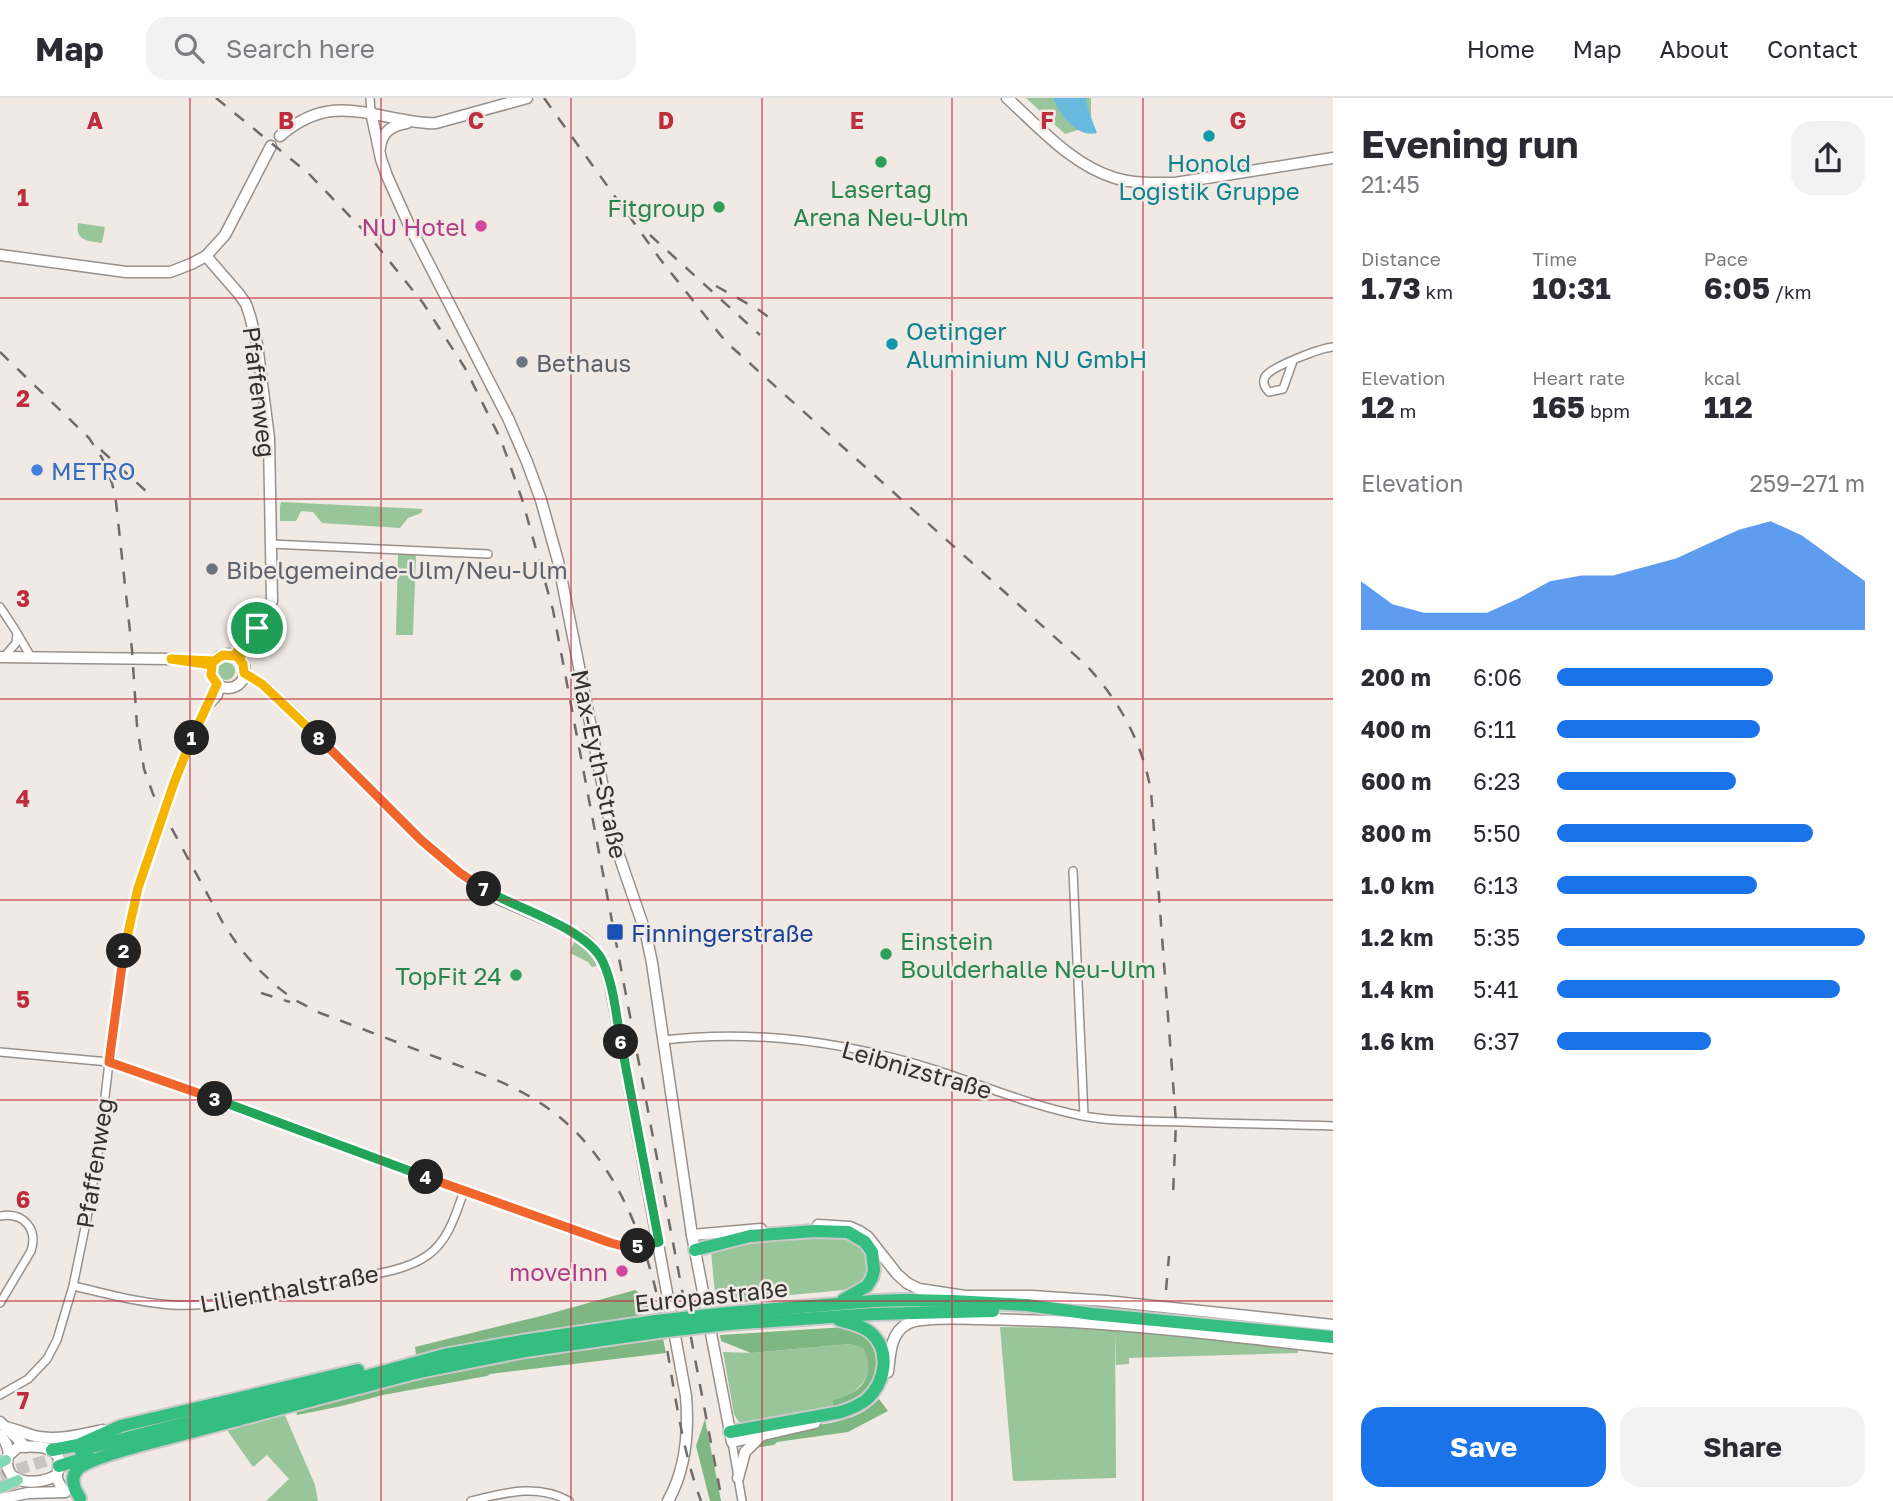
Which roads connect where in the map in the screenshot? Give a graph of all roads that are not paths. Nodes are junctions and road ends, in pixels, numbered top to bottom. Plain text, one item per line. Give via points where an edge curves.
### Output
1 (370, 98) edge
2 (527, 98) edge
3 (1007, 98) edge
4 (371, 112) junction
5 (422, 124) junction
6 (280, 136) dead end
7 (271, 146) dead end
8 (1333, 158) edge
9 (381, 159) junction
10 (0, 256) edge
11 (206, 256) junction
12 (1333, 346) edge
13 (1293, 360) junction
14 (271, 544) junction
15 (488, 554) dead end
16 (0, 607) edge
17 (15, 628) junction
18 (2, 657) edge
19 (31, 657) junction
20 (236, 658) junction
21 (213, 663) junction
22 (243, 676) junction
23 (219, 686) junction
24 (1073, 871) dead end
25 (663, 1040) junction
26 (0, 1052) edge
27 (109, 1062) junction
28 (1084, 1116) junction
29 (1333, 1126) edge
30 (464, 1191) junction
31 (0, 1216) edge
32 (692, 1235) junction
33 (659, 1242) junction
34 (695, 1250) junction
35 (73, 1286) junction
36 (965, 1296) junction
37 (905, 1300) junction
38 (0, 1303) edge
39 (836, 1304) junction
40 (894, 1314) junction
41 (1092, 1314) junction
42 (825, 1317) junction
43 (727, 1318) junction
44 (962, 1318) junction
45 (1333, 1325) edge
46 (657, 1327) junction
47 (1333, 1337) edge
48 (1333, 1348) edge
49 (444, 1354) junction
50 (419, 1372) junction
51 (341, 1383) junction
52 (0, 1395) edge
53 (121, 1426) junction
54 (2, 1428) edge
55 (763, 1433) junction
56 (731, 1437) junction
57 (26, 1447) junction
58 (52, 1450) junction
59 (80, 1450) tunnel mouth
60 (114, 1454) junction
61 (5, 1459) edge
62 (58, 1470) junction
63 (738, 1479) junction
64 (18, 1480) junction
65 (45, 1481) junction
66 (0, 1488) edge
67 (65, 1492) junction
68 (0, 1499) edge
69 (82, 1499) edge
70 (471, 1501) edge
71 (569, 1501) edge
72 (668, 1501) edge
73 (742, 1501) edge

1 - 4 street, Max-Eyth-Straße
2 - 5 street via 449,121
3 - 8 street via 1075,158 1117,179 1175,183
4 - 5 street
4 - 6 street via 319,113
4 - 9 street, Max-Eyth-Straße
5 - 9 street via 401,124 386,133 380,144
7 - 11 street via 225,235
9 - 25 street, Max-Eyth-Straße via 409,225 508,418 541,500 558,561 613,838 646,934
10 - 11 street via 144,273 173,271
11 - 14 street, Pfaffenweg via 246,304 254,330 269,438
12 - 13 street
13 - 13 street via 1265,376 1269,392 1283,389
14 - 15 street
14 - 20 street, Pfaffenweg via 272,601
16 - 17 street
17 - 18 street via 17,641
17 - 19 street
18 - 19 street
19 - 21 street
20 - 21 street via 223,655
20 - 22 street via 243,664
21 - 23 street via 211,675
22 - 23 street via 231,688
22 - 33 street via 262,684 460,873 499,899 582,937 594,948 610,984
23 - 27 street, Pfaffenweg via 182,760 138,888
24 - 28 street
25 - 28 street, Leibnizstraße via 751,1036 862,1050
25 - 32 street, Max-Eyth-Straße
26 - 27 street
27 - 30 street
27 - 35 street, Pfaffenweg via 99,1148
28 - 29 street, Leibnizstraße
30 - 33 street via 623,1246
30 - 35 street, Lilienthalstraße via 449,1230 436,1248 415,1262 385,1272 194,1306 146,1302
31 - 38 street via 23,1220 34,1242
32 - 34 street, Max-Eyth-Straße
32 - 36 street via 815,1225 850,1227 868,1237 906,1283 919,1290
33 - 72 street via 687,1412 681,1472
34 - 39 highway via 750,1236 848,1232 872,1252 874,1270 867,1286
34 - 56 street, Max-Eyth-Straße
35 - 52 street, Pfaffenweg via 53,1350 28,1379
36 - 37 highway
36 - 45 street via 1106,1301
37 - 39 highway, Europastraße
37 - 41 highway, Europastraße via 1027,1305
39 - 43 highway, Europastraße
40 - 41 highway, Europastraße
40 - 42 highway, Europastraße
40 - 44 highway
41 - 47 highway, Europastraße
42 - 43 highway, Europastraße
42 - 56 highway via 863,1328 879,1344 884,1366 873,1392 841,1412
43 - 46 highway, Europastraße, bridge
44 - 48 street via 1073,1322
44 - 55 street via 919,1320 903,1326 893,1341 883,1387 858,1412
46 - 49 highway, Europastraße
46 - 50 highway, Europastraße
49 - 51 highway, Europastraße
49 - 53 highway
50 - 51 highway, Europastraße
50 - 60 highway
51 - 59 highway, Europastraße
53 - 54 street via 61,1437
53 - 58 highway via 78,1445
54 - 57 street
54 - 61 street
55 - 56 street
55 - 63 street via 745,1451
56 - 63 street, Max-Eyth-Straße
57 - 58 street
57 - 61 street via 18,1447
58 - 62 street via 57,1454
60 - 62 highway via 83,1458
60 - 69 highway via 75,1473 73,1485
61 - 64 street
62 - 65 street
62 - 67 street
63 - 73 street, Max-Eyth-Straße
64 - 65 street
64 - 66 main road
65 - 67 street
67 - 68 street
67 - 69 street
70 - 71 street via 521,1490

